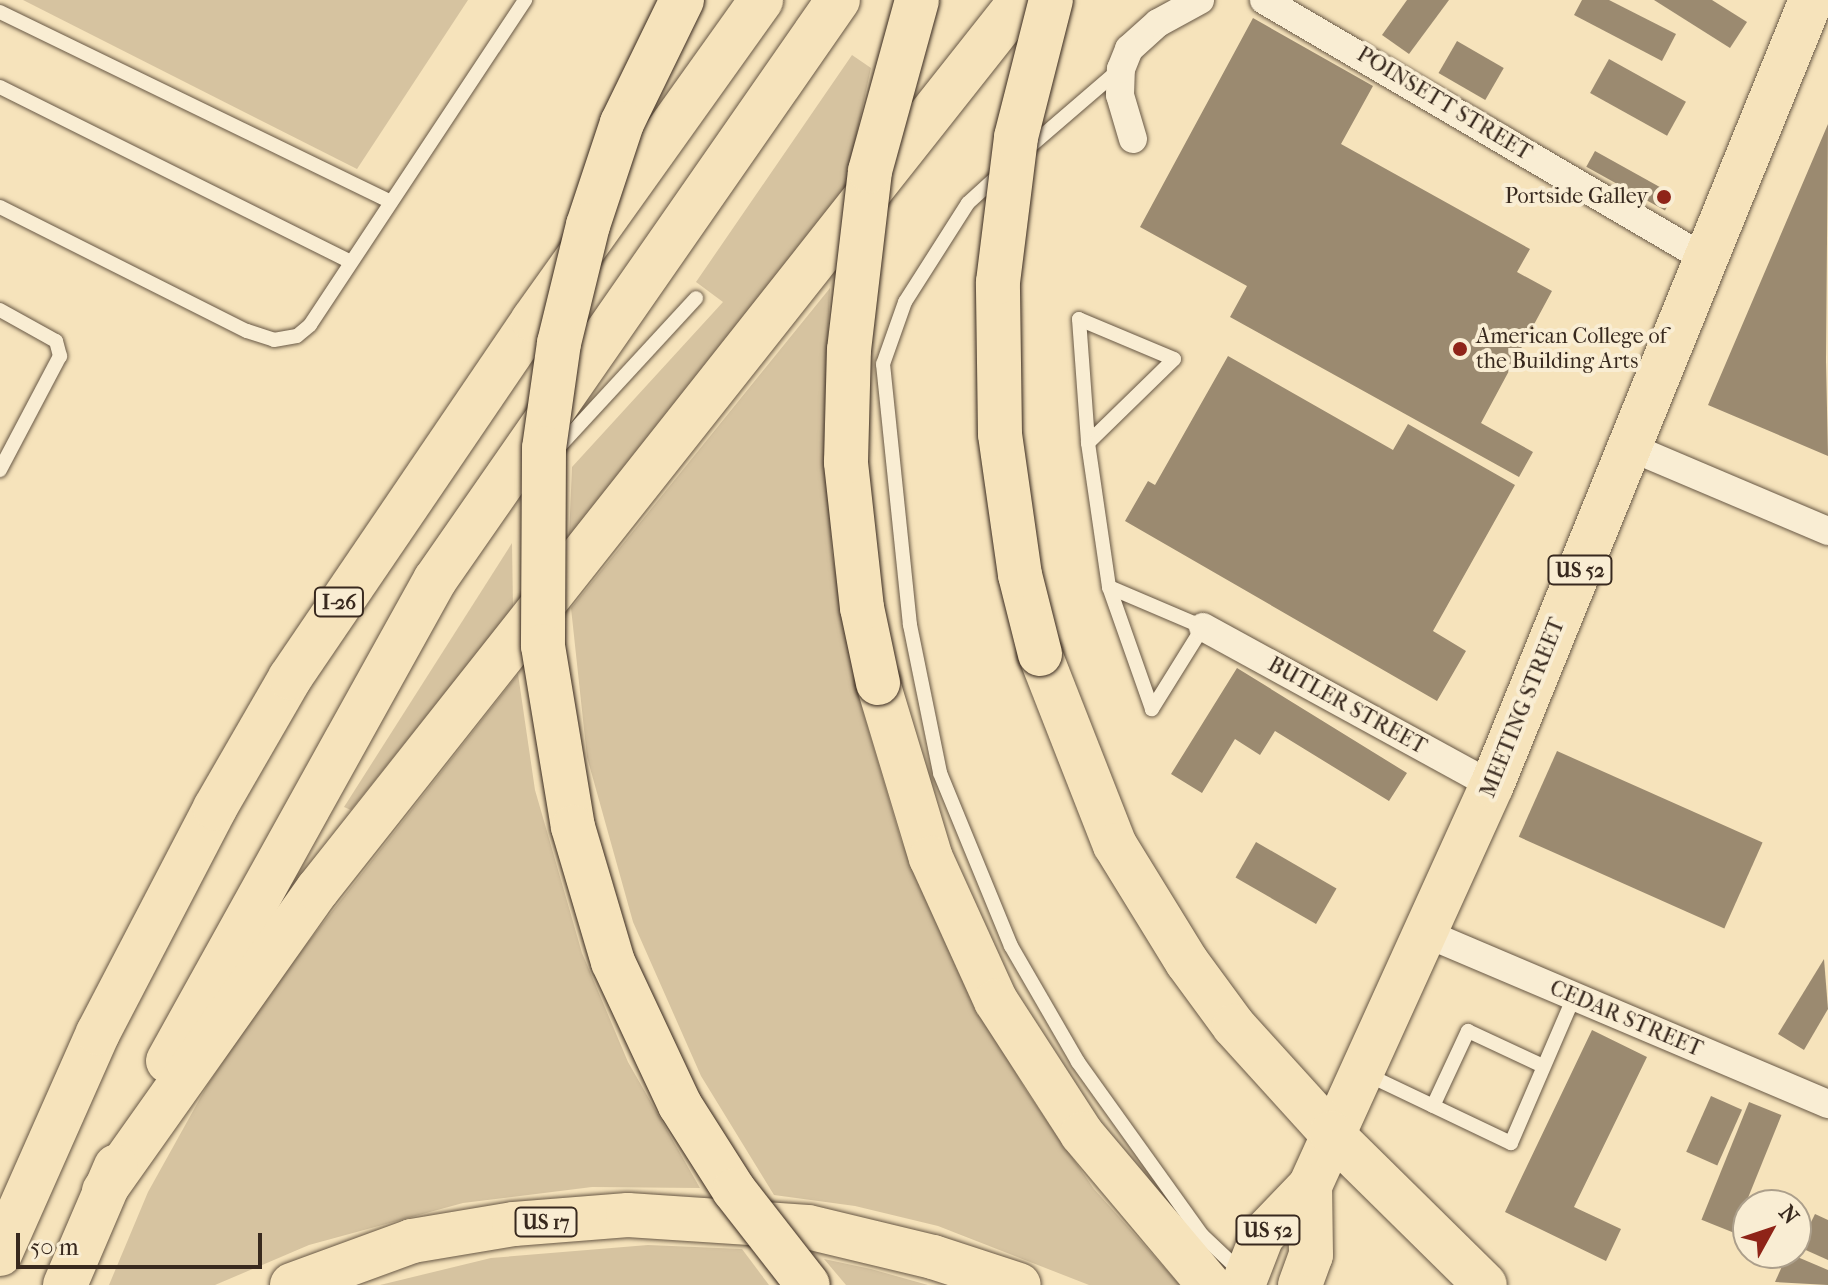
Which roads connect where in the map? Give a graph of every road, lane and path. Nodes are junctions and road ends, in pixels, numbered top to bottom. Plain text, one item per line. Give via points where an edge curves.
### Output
1 (525, 0) edge
2 (682, 0) edge
3 (761, 0) edge
4 (838, 0) edge
5 (917, 0) edge
6 (1021, 0) edge
7 (1051, 0) edge
8 (1200, 0) edge
9 (1264, 0) edge
10 (1811, 0) edge
11 (0, 12) edge
12 (1121, 69) junction
13 (0, 87) edge
14 (1133, 139) dead end
15 (389, 201) junction
16 (0, 207) edge
17 (1706, 259) junction
18 (349, 261) junction
19 (696, 298) dead end
20 (0, 310) edge
21 (1088, 443) junction
22 (1630, 447) junction
23 (0, 470) edge
24 (1828, 531) edge
25 (435, 580) junction
26 (1109, 587) junction
27 (1203, 627) junction
28 (1492, 785) junction
29 (1425, 933) junction
30 (1574, 997) junction
31 (1543, 1066) junction
32 (1360, 1071) junction
33 (1828, 1104) edge
34 (1433, 1106) junction
35 (1331, 1133) junction
36 (1310, 1186) junction
37 (104, 1191) junction
38 (0, 1254) edge
39 (1233, 1283) edge
40 (65, 1285) edge
41 (292, 1285) edge
42 (808, 1285) edge
43 (1019, 1285) edge
44 (1300, 1285) edge
45 (1485, 1285) edge

1 - 15 lane
2 - 42 main road, bridge via 622,123 588,225 559,343 544,448 543,646 573,827 613,962 680,1105 734,1190
3 - 38 main road, I-26, bridge via 524,333 290,678 215,808 98,1033
4 - 25 main road, bridge
5 - 39 main road, bridge via 870,171 849,350 846,462 862,608 878,683 931,858 996,1001 1091,1145
6 - 37 main road via 318,889
7 - 35 main road, bridge via 1016,137 998,282 1000,434 1020,575 1040,654 1087,782 1146,902 1234,1026
8 - 12 street via 1158,23 1129,49
9 - 17 street, POINSETT STREET
10 - 17 main road, MEETING STREET / US 52
11 - 15 lane
12 - 14 street via 1120,95
12 - 39 lane via 1069,109 962,212 905,302 883,364 886,411 910,625 940,773 1011,946 1078,1062
13 - 18 lane
15 - 18 lane
16 - 18 lane via 274,340 297,336 310,325
17 - 22 main road, MEETING STREET / US 52
19 - 25 lane
20 - 23 lane via 56,341 60,356
21 - 21 lane via 1086,412 1079,319 1174,359
21 - 26 lane
22 - 24 street
22 - 28 main road, MEETING STREET / US 52
25 - 37 main road via 203,990
26 - 27 lane
26 - 27 lane via 1152,709
27 - 28 street, BUTLER STREET
28 - 29 main road, MEETING STREET / US 52
29 - 30 street, CEDAR STREET
29 - 32 main road, MEETING STREET / US 52
30 - 31 lane
30 - 33 street, CEDAR STREET
31 - 34 lane via 1468,1031
31 - 34 lane via 1511,1143
32 - 34 lane
32 - 35 main road, MEETING STREET / US 52
35 - 36 main road, MEETING STREET / US 52
35 - 45 main road
36 - 39 main road, MEETING STREET / US 52 via 1262,1236
36 - 44 main road, MEETING STREET / US 52 via 1311,1255
37 - 40 main road
41 - 43 main road, US 17 via 412,1241 514,1224 628,1215 808,1227 933,1257

